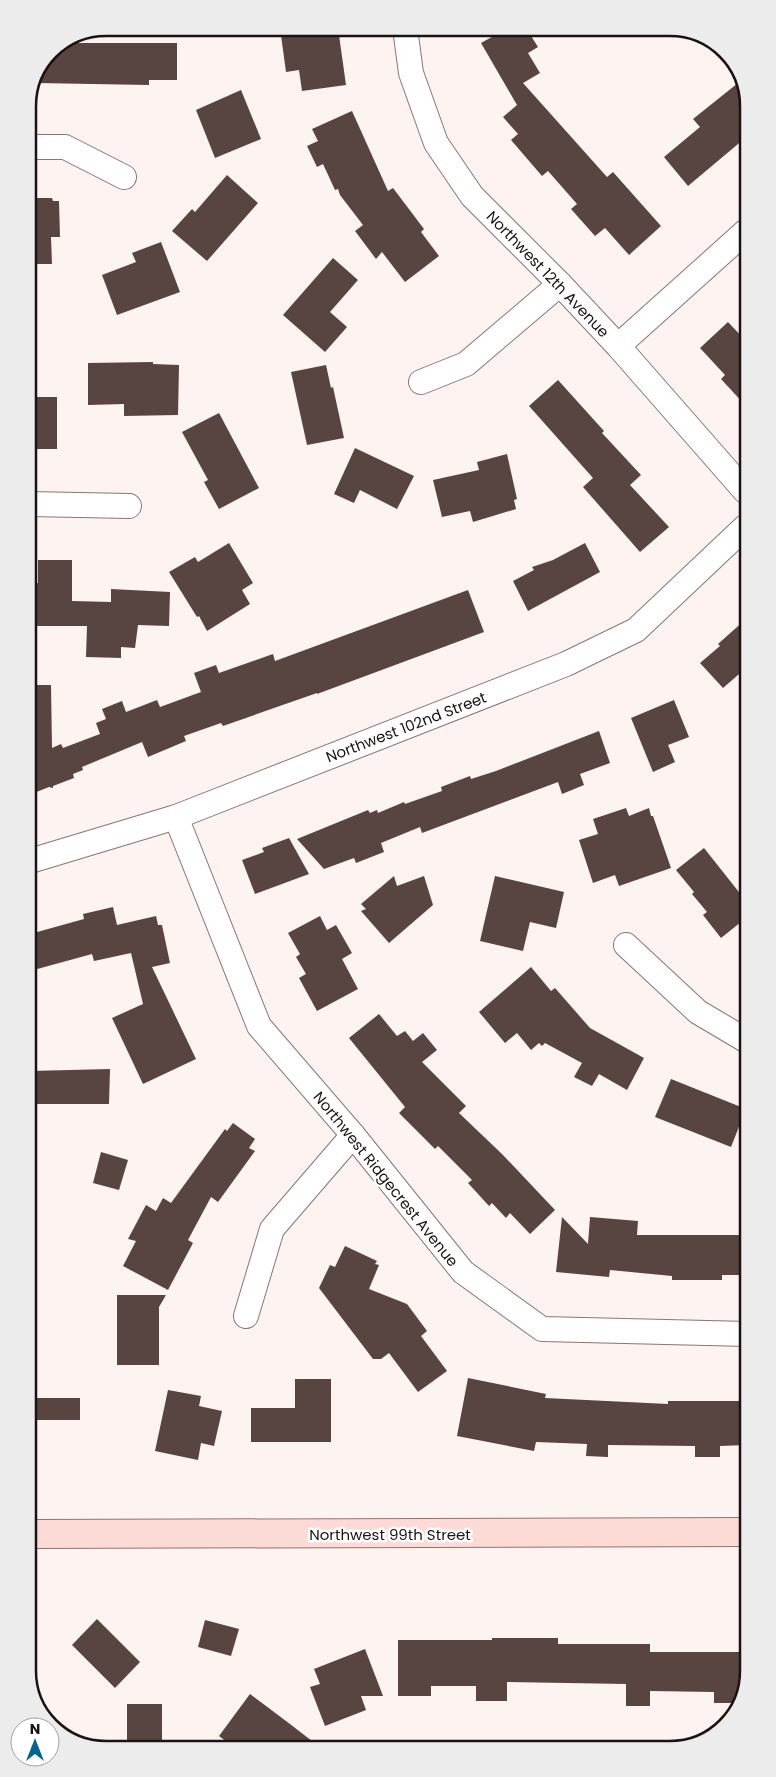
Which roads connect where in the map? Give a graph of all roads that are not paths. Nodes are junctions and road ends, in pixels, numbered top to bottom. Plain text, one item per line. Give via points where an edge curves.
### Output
1 (406, 36) edge
2 (36, 147) edge
3 (124, 176) dead end
4 (740, 236) edge
5 (560, 284) junction
6 (618, 346) junction
7 (421, 382) dead end
8 (740, 485) edge
9 (36, 504) edge
10 (129, 506) dead end
11 (740, 533) edge
12 (176, 817) junction
13 (36, 859) edge
14 (626, 945) dead end
15 (740, 1037) edge
16 (353, 1135) junction
17 (246, 1316) dead end
18 (740, 1334) edge
19 (740, 1532) edge
20 (36, 1534) edge

1 - 5 street, Northwest 12th Avenue via 411,73 436,143 472,196
2 - 3 street via 65,147
4 - 6 street
5 - 6 street, Northwest 12th Avenue
5 - 7 street via 466,364
6 - 8 street, Northwest 12th Avenue
9 - 10 street
11 - 12 street, Northwest 102nd Street via 636,630 566,664
12 - 13 street, Northwest 102nd Street
12 - 16 street, Northwest Ridgecrest Avenue via 259,1026
14 - 15 street via 698,1012
16 - 17 street via 272,1229
16 - 18 street, Northwest Ridgecrest Avenue via 462,1272 542,1329
19 - 20 main road, Northwest 99th Street

